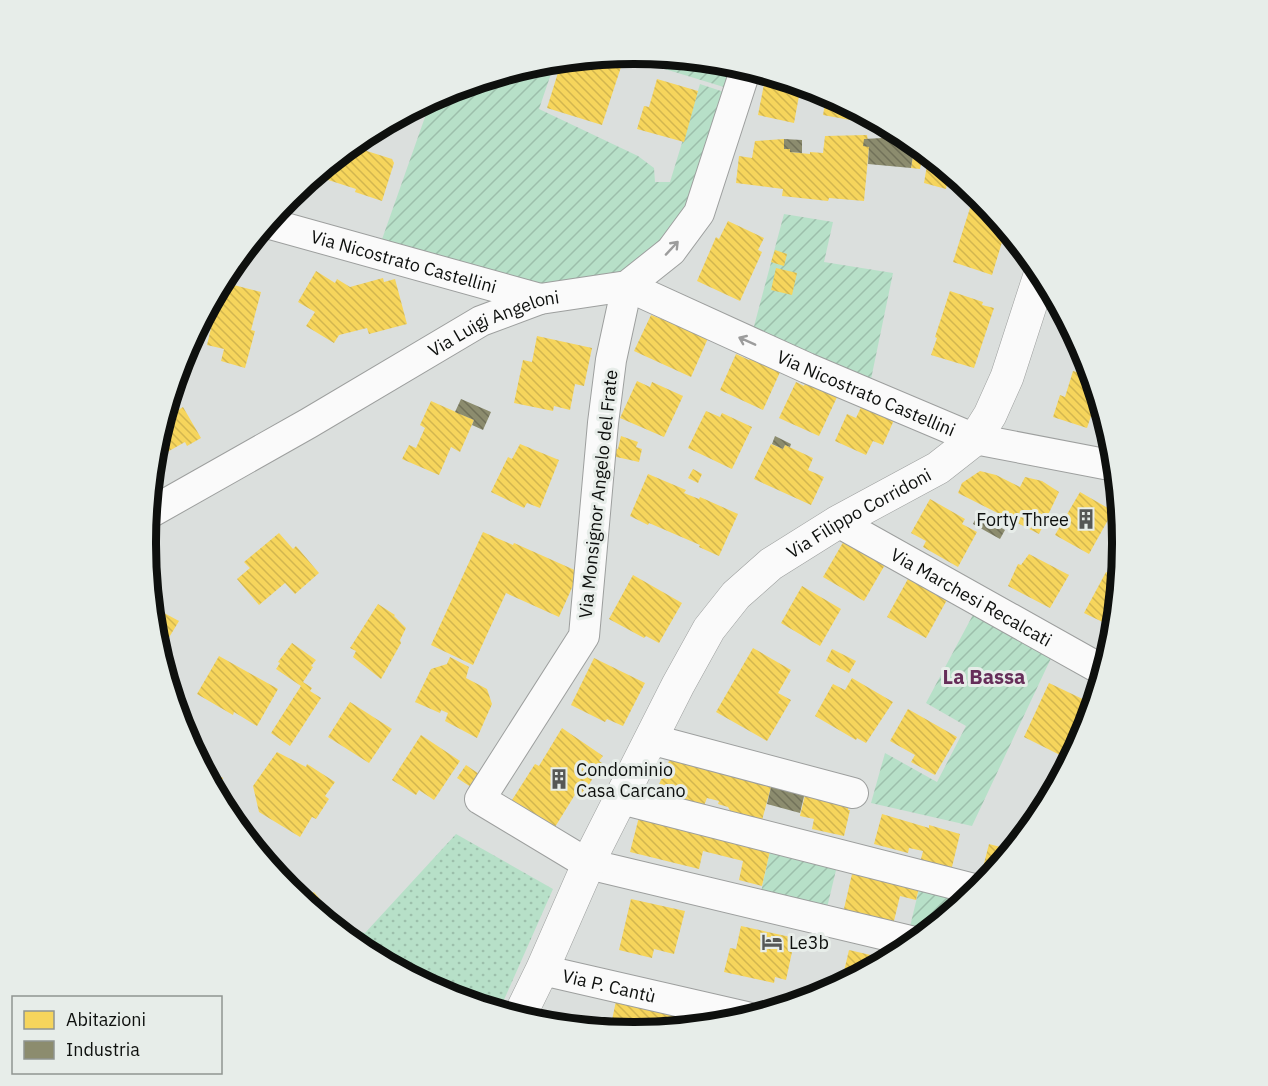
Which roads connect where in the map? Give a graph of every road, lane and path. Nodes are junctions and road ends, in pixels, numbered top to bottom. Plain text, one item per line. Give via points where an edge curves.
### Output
1 (743, 78) edge
2 (276, 226) edge
3 (1037, 285) edge
4 (627, 286) junction
5 (540, 299) junction
6 (975, 439) junction
7 (1105, 464) edge
8 (157, 509) edge
9 (838, 522) junction
10 (1096, 667) edge
11 (650, 739) junction
12 (853, 793) dead end
13 (621, 799) junction
14 (588, 864) junction
15 (966, 887) edge
16 (903, 939) edge
17 (542, 970) junction
18 (523, 1008) edge
19 (726, 1012) edge

4 -> 1 street via 671,250 699,213
2 - 5 street, Via Nicostrato Castellini
3 - 6 street, Via Filippo Corridoni via 1007,377
4 - 5 street, Via Luigi Angeloni
6 -> 4 street, Via Nicostrato Castellini
4 - 14 street, Via Monsignor Angelo del Frate via 603,423 584,636 480,799
5 - 8 street, Via Luigi Angeloni via 481,321
6 - 7 street, Via Nicostrato Castellini
6 - 9 street, Via Filippo Corridoni via 938,468
9 - 10 street, Via Marchesi Recalcati
9 - 11 street, Via Filippo Corridoni via 771,564 736,595 709,629
11 - 12 street
11 - 13 street, Via Filippo Corridoni
13 - 14 street, Via Filippo Corridoni
13 - 15 street
14 - 16 street
14 - 17 street, Via Filippo Corridoni
17 - 18 street, Via Filippo Corridoni
17 - 19 street, Via P. Cantù

